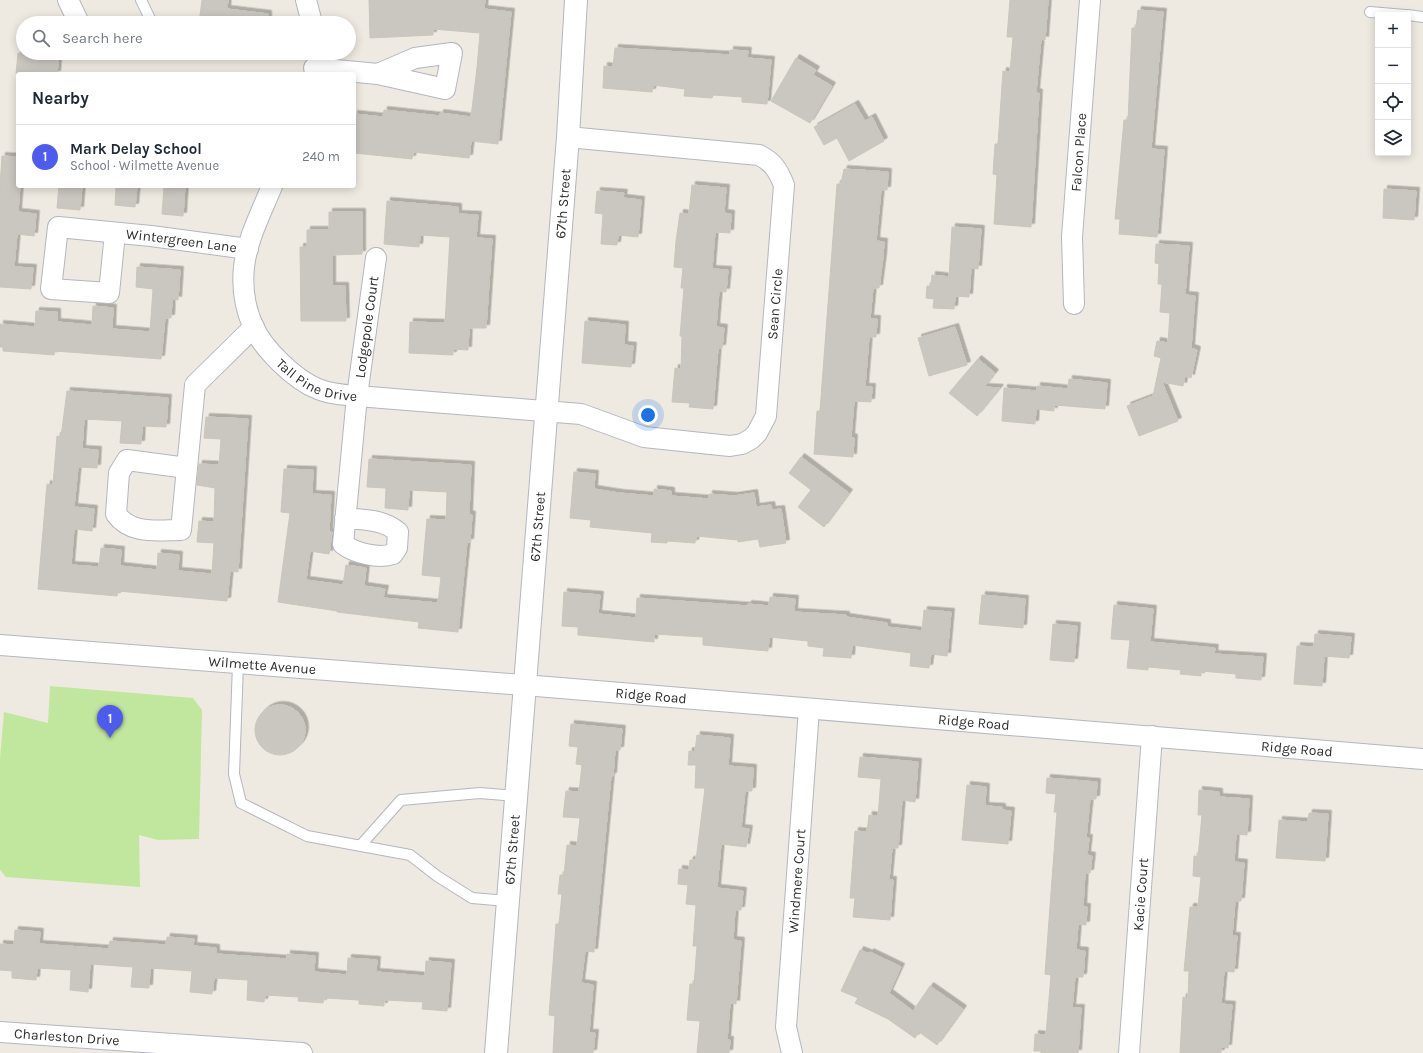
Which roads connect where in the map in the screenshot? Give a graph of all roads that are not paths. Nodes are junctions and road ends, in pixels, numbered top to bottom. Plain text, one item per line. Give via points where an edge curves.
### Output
1 (68, 0) edge
2 (141, 0) edge
3 (306, 0) edge
4 (576, 0) edge
5 (1090, 0) edge
6 (1370, 12) dead end
7 (1375, 12) edge
8 (76, 16) edge
9 (149, 16) edge
10 (310, 16) edge
11 (1411, 16) edge
12 (1423, 17) edge
13 (313, 65) edge
14 (378, 74) dead end
15 (568, 137) junction
16 (271, 188) edge
17 (115, 233) dead end
18 (248, 249) junction
19 (376, 258) dead end
20 (1074, 304) dead end
21 (254, 327) junction
22 (357, 396) junction
23 (546, 410) junction
24 (187, 468) dead end
25 (345, 518) dead end
26 (0, 645) edge
27 (238, 664) junction
28 (524, 685) junction
29 (809, 709) junction
30 (1152, 736) junction
31 (1423, 759) edge
32 (516, 796) junction
33 (360, 846) junction
34 (507, 901) junction
35 (0, 1032) edge
36 (302, 1053) edge
37 (496, 1053) edge
38 (792, 1053) edge
39 (1129, 1053) edge

1 - 8 street
2 - 9 lane
3 - 10 street
4 - 15 street, 67th Street
5 - 20 street, Falcon Place via 1072,237
6 - 7 lane
11 - 12 lane
13 - 14 street
15 - 23 street, 67th Street
15 - 23 street, Sean Circle via 759,155 774,164 784,185 766,416 757,433 750,439 742,444 730,446 644,437 581,414
16 - 18 street, Tall Pine Drive
17 - 18 street, Wintergreen Lane
18 - 21 street, Tall Pine Drive via 244,266 244,285
19 - 22 street, Lodgepole Court
21 - 22 street, Tall Pine Drive via 268,348 301,380 318,389
21 - 24 street via 195,385
22 - 23 street, Tall Pine Drive
22 - 25 street, Lodgepole Court
23 - 28 street, 67th Street
26 - 27 street, Wilmette Avenue
27 - 28 street, Wilmette Avenue
27 - 33 lane via 234,774 241,803 307,836
28 - 29 street, Ridge Road
28 - 32 street, 67th Street
29 - 30 street, Ridge Road
29 - 38 street, Windmere Court via 786,1027
30 - 31 street, Ridge Road
30 - 39 street, Kacie Court
32 - 33 lane via 480,793 401,800
32 - 34 street, 67th Street
33 - 34 lane via 410,855 472,898
34 - 37 street, 67th Street
35 - 36 street, Charleston Drive

